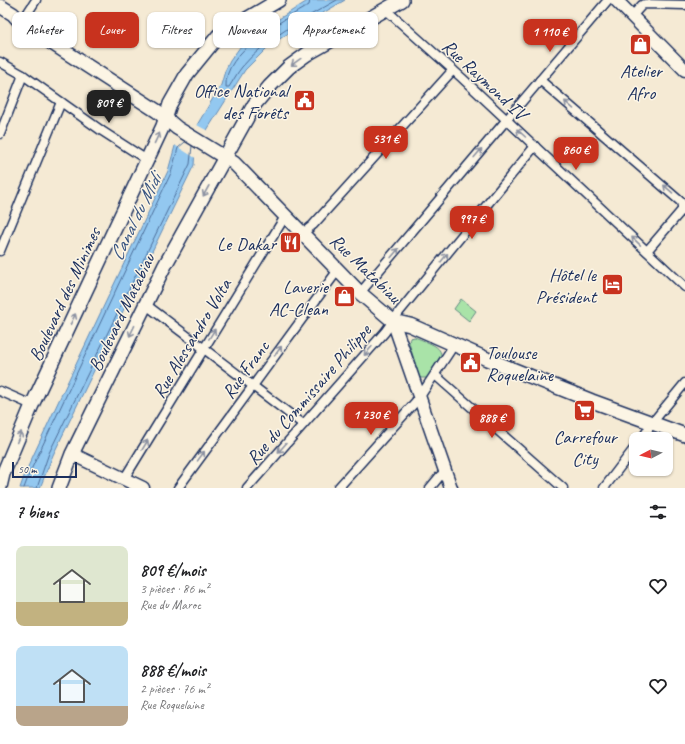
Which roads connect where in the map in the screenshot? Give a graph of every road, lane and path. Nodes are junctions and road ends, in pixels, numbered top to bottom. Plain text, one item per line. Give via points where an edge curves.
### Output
1 (36, 0) edge
2 (279, 0) edge
3 (402, 0) edge
4 (608, 0) edge
5 (616, 0) edge
6 (685, 5) edge
7 (0, 6) edge
8 (385, 10) junction
9 (28, 12) edge
10 (0, 13) edge
11 (12, 13) edge
12 (632, 16) junction
13 (12, 19) edge
14 (61, 48) edge
15 (0, 62) edge
16 (454, 70) junction
17 (685, 70) edge
18 (23, 75) junction
19 (540, 80) junction
20 (61, 102) junction
21 (166, 119) junction
22 (506, 120) junction
23 (0, 134) edge
24 (535, 146) junction
25 (225, 157) junction
26 (147, 160) junction
27 (286, 215) junction
28 (303, 233) junction
29 (0, 251) edge
30 (647, 251) junction
31 (338, 270) junction
32 (685, 287) edge
33 (360, 293) junction
34 (145, 304) junction
35 (393, 321) junction
36 (453, 343) junction
37 (204, 348) junction
38 (435, 375) junction
39 (685, 383) edge
40 (253, 385) junction
41 (0, 391) edge
42 (419, 398) junction
43 (32, 405) junction
44 (652, 423) junction
45 (304, 424) junction
46 (646, 432) edge
47 (685, 435) edge
48 (72, 454) junction
49 (629, 455) edge
50 (446, 472) junction
51 (124, 479) junction
52 (0, 487) edge
53 (558, 487) edge
54 (58, 488) edge
55 (143, 488) edge
56 (178, 488) edge
57 (247, 488) edge
58 (338, 488) edge
59 (430, 488) edge
60 (451, 488) edge
61 (604, 488) edge

1 - 9 street
2 - 21 main road, Boulevard des Minimes via 218,36 187,74 170,104
3 - 8 main road, Boulevard Matabiau
4 - 19 street
5 - 12 street
6 - 12 street via 645,4
7 - 11 main road
8 - 16 street, Rue Raymond IV
8 -> 25 main road, Boulevard Matabiau via 289,67 254,106
10 - 13 main road
12 - 17 street
14 - 21 main road, Rue Matabiau via 158,111
15 - 18 street
16 - 22 street, Rue Raymond IV
16 - 28 street
18 - 20 street
18 - 23 street
19 - 22 street
30 -> 19 street via 682,210 681,202
20 - 26 street
20 - 29 street
21 - 25 main road, Rue Matabiau
26 -> 21 main road, Boulevard des Minimes
24 -> 22 street, Rue Raymond IV
33 -> 22 street
30 -> 24 street, Rue Raymond IV
35 -> 24 street, Rue du Commissaire Philippe
25 - 27 main road, Rue Matabiau
25 -> 34 main road, Boulevard Matabiau
43 -> 26 main road, Boulevard des Minimes
27 - 28 main road, Rue Matabiau
37 -> 27 street, Rue Alessandro Volta
28 - 31 main road, Rue Matabiau
30 - 32 street, Rue Raymond IV
31 - 33 main road, Rue Matabiau
40 -> 31 street, Rue Franc
33 - 35 main road, Rue Matabiau
34 - 37 street
34 -> 48 main road, Boulevard Matabiau
35 - 36 main road, Rue Matabiau via 410,325
35 - 42 street
35 -> 45 street, Rue du Commissaire Philippe
36 - 38 street
36 - 44 main road, Rue Matabiau
37 - 40 street
51 -> 37 street, Rue Alessandro Volta
38 - 42 street
38 - 53 street
39 - 44 street
40 - 45 street
56 -> 40 street, Rue Franc
41 - 43 street
42 - 50 street
42 - 58 street
52 -> 43 main road, Boulevard des Minimes
44 - 46 street
44 - 47 main road, Rue Matabiau
45 -> 57 street, Rue du Commissaire Philippe
48 - 51 street
48 - 54 main road, Boulevard Matabiau
49 - 61 street
50 - 59 street
50 - 60 street
51 - 55 street

